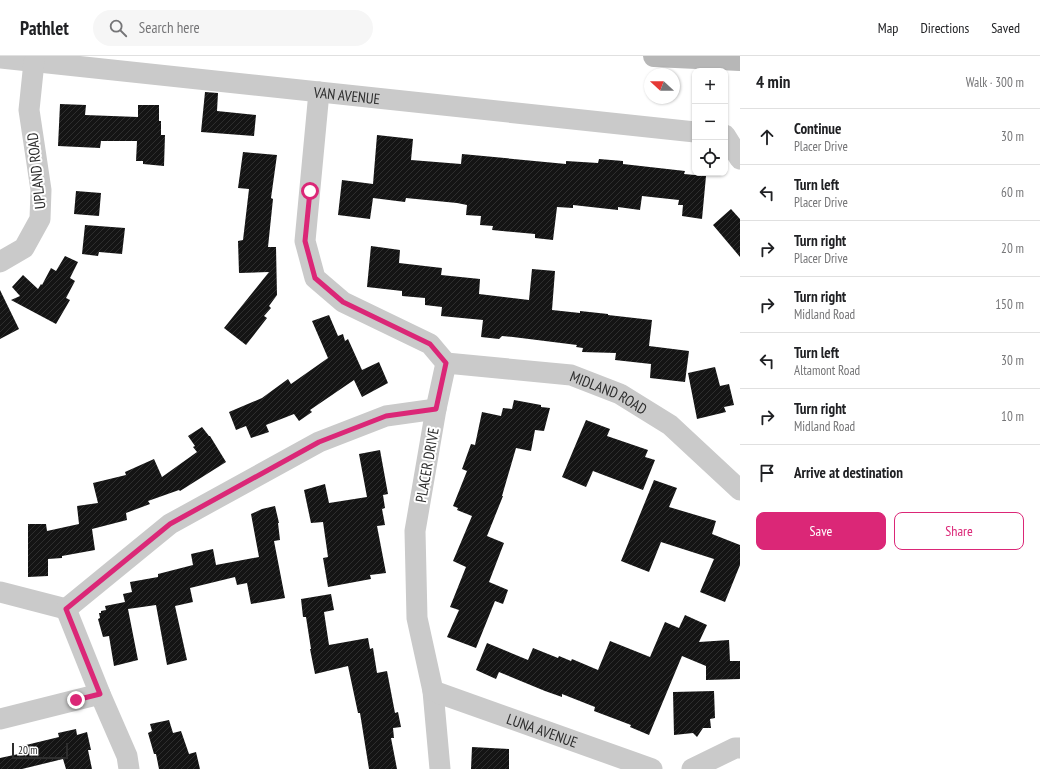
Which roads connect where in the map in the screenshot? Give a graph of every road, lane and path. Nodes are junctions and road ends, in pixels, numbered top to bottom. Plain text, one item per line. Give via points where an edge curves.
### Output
1 (654, 56) edge
2 (0, 58) edge
3 (740, 60) edge
4 (34, 62) junction
5 (319, 92) junction
6 (692, 132) edge
7 (728, 135) edge
8 (740, 137) edge
9 (728, 140) edge
10 (740, 159) edge
11 (0, 262) edge
12 (446, 363) junction
13 (436, 409) junction
14 (740, 490) edge
15 (0, 592) edge
16 (66, 609) junction
17 (433, 691) junction
18 (100, 694) junction
19 (0, 719) edge
20 (740, 748) edge
21 (129, 769) edge
22 (440, 769) edge
23 (652, 769) edge
24 (692, 769) edge

1 - 3 main road
2 - 4 street, VAN AVENUE
4 - 5 street, VAN AVENUE
4 - 11 street, UPLAND ROAD via 29,110 41,190 40,219 24,248
5 - 6 street, VAN AVENUE
5 - 12 street via 305,241 315,278 343,302 430,344
7 - 8 street
9 - 10 street
12 - 13 street, PLACER DRIVE
12 - 14 street, MIDLAND ROAD via 571,375 620,394 670,425
13 - 16 street via 386,416 319,442 170,524
13 - 17 street, PLACER DRIVE via 415,531 417,618
15 - 16 street
16 - 18 street
17 - 22 street, PLACER DRIVE
17 - 23 street, LUNA AVENUE
18 - 19 street
18 - 21 street
20 - 24 street via 735,748

